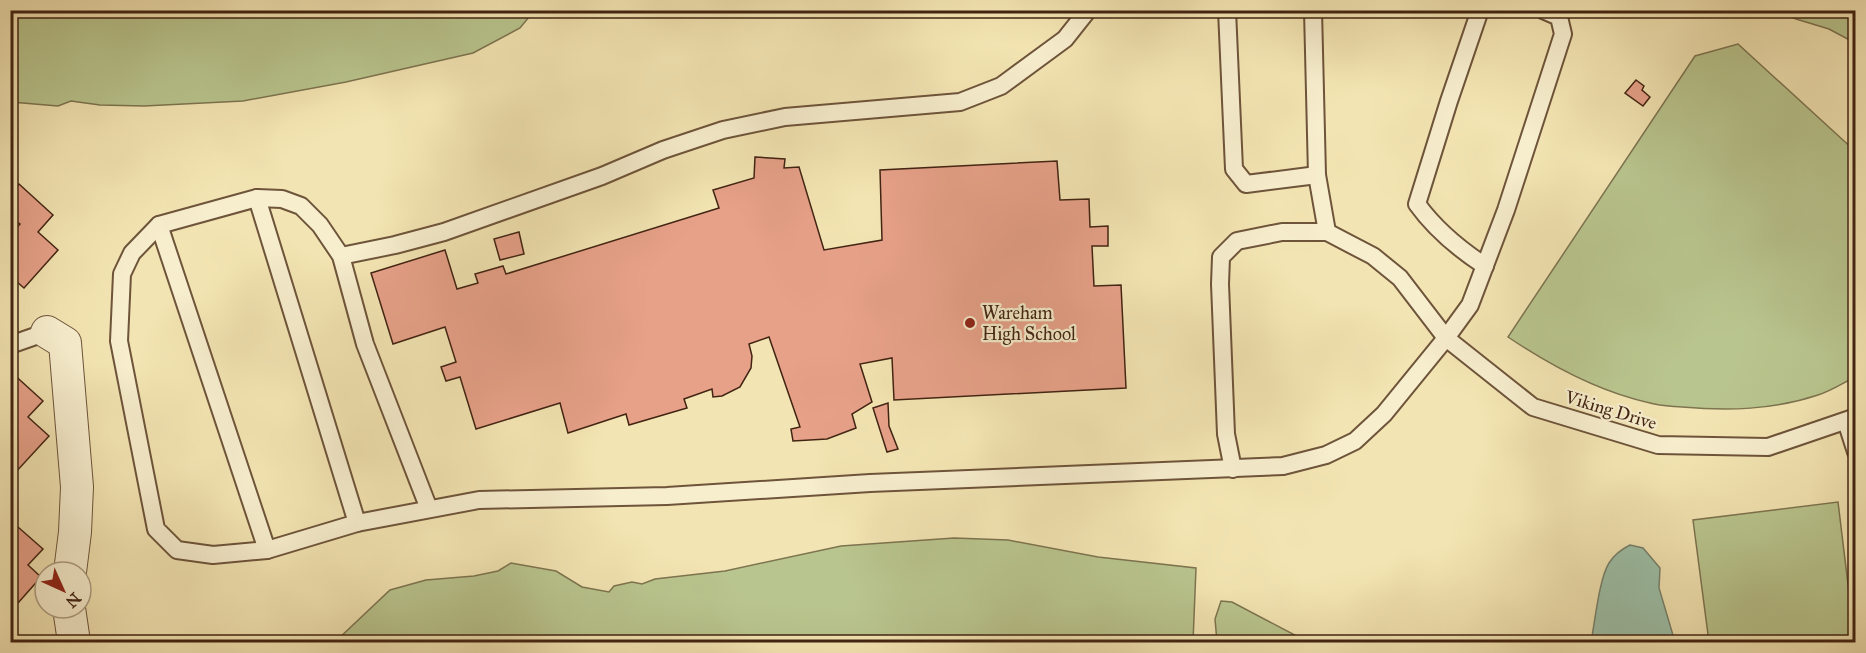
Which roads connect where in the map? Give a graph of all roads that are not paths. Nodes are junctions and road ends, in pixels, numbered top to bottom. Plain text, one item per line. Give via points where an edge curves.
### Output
1 (1088, 10) edge
2 (1227, 10) edge
3 (1313, 10) edge
4 (1480, 10) edge
5 (1543, 10) edge
6 (1317, 175) junction
7 (257, 198) junction
8 (159, 225) junction
9 (1327, 232) junction
10 (341, 256) junction
11 (1485, 266) junction
12 (47, 332) joint
13 (1446, 338) junction
14 (10, 345) edge
15 (1851, 419) edge
16 (1856, 452) edge
17 (1233, 469) junction
18 (429, 509) junction
19 (357, 524) junction
20 (267, 550) junction
21 (72, 560) edge
22 (71, 620) edge
23 (74, 642) edge

1 - 10 lane via 1065,39 1001,86 960,102 785,117 723,130 444,232
2 - 6 lane via 1234,169 1246,184
3 - 6 lane
4 - 11 lane via 1417,204 1463,251
5 - 11 lane via 1560,17 1563,34
6 - 9 lane
7 - 8 lane
7 - 10 lane via 282,199 301,206
7 - 19 lane
8 - 20 lane
8 - 20 lane via 132,253 122,274 119,341 156,529 177,550 213,555
9 - 13 lane, Viking Drive via 1373,256 1400,278
9 - 17 lane via 1282,232 1237,241 1221,257 1226,434
10 - 18 lane via 365,344
11 - 13 lane via 1470,305
12 - 14 lane
12 - 21 street via 65,344 77,487
13 - 15 lane, Viking Drive via 1533,407 1658,445 1768,447
13 - 17 lane via 1384,414 1354,441 1326,455 1283,466
15 - 16 lane
17 - 18 lane via 870,483 667,496 479,500
18 - 19 lane
19 - 20 lane
22 - 23 street

